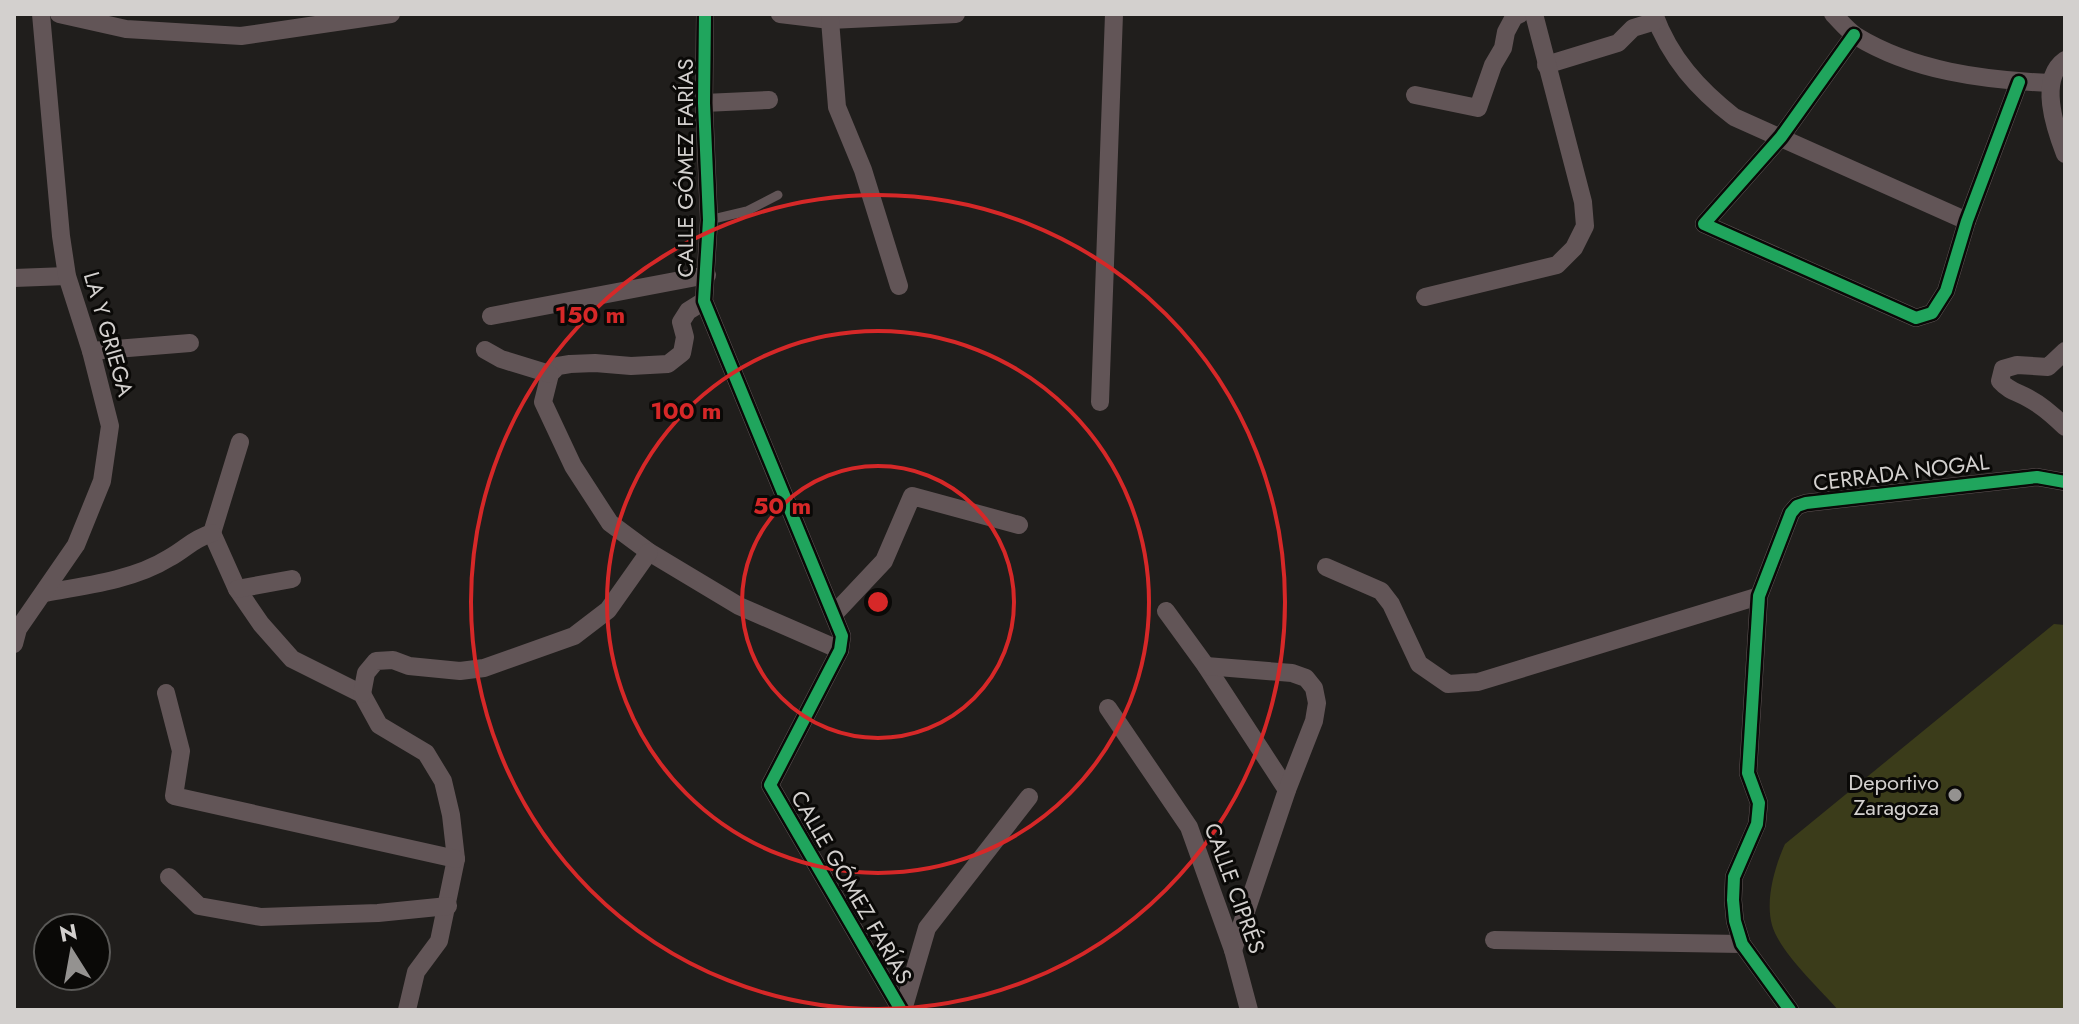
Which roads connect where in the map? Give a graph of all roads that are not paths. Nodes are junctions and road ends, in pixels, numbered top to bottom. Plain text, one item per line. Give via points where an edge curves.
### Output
1 (41, 14) edge
2 (59, 14) edge
3 (391, 14) edge
4 (705, 14) edge
5 (780, 14) edge
6 (956, 14) edge
7 (1114, 14) edge
8 (1520, 14) edge
9 (1534, 14) edge
10 (1833, 14) edge
11 (802, 16) edge
12 (1655, 18) edge
13 (830, 20) junction
14 (1854, 35) junction
15 (2065, 60) edge
16 (1546, 65) junction
17 (2019, 82) junction
18 (2050, 83) junction
19 (1415, 95) dead end
20 (769, 100) dead end
21 (704, 103) junction
22 (1781, 137) junction
23 (2065, 154) edge
24 (778, 195) dead end
25 (709, 220) junction
26 (1967, 221) junction
27 (707, 275) junction
28 (67, 276) junction
29 (14, 278) edge
30 (899, 286) dead end
31 (1425, 297) dead end
32 (704, 301) junction
33 (491, 316) dead end
34 (190, 343) dead end
35 (485, 350) dead end
36 (91, 351) junction
37 (2065, 351) edge
38 (550, 374) junction
39 (1100, 402) dead end
40 (2065, 427) edge
41 (240, 442) dead end
42 (2065, 482) edge
43 (1019, 525) dead end
44 (212, 533) junction
45 (649, 552) junction
46 (1326, 567) dead end
47 (292, 579) dead end
48 (237, 589) junction
49 (44, 593) junction
50 (1759, 596) junction
51 (1166, 611) dead end
52 (835, 613) junction
53 (14, 644) edge
54 (840, 650) junction
55 (1206, 666) junction
56 (166, 693) dead end
57 (362, 694) junction
58 (1108, 708) dead end
59 (1287, 790) junction
60 (1029, 797) dead end
61 (456, 859) junction
62 (169, 877) dead end
63 (448, 906) junction
64 (1494, 940) dead end
65 (1742, 944) junction
66 (1233, 950) junction
67 (407, 1010) edge
68 (902, 1010) edge
69 (1249, 1010) edge
70 (1790, 1010) edge

1 - 28 street, LA Y GRIEGA
2 - 3 street via 126,29 241,36
4 - 21 street, CALLE GÓMEZ FARÍAS
5 - 11 street
6 - 13 street
7 - 39 street
8 - 19 street via 1506,32 1478,108
9 - 16 street
10 - 14 street
11 - 13 street
12 - 16 street via 1633,28 1618,43
12 - 22 street via 1675,58 1702,92 1734,117
13 - 30 street via 837,107
14 - 17 street via 1956,74
14 - 22 street
15 - 18 street
16 - 31 street via 1583,202 1585,226 1574,248 1557,265
17 - 18 street
17 - 26 street
18 - 23 street
20 - 21 street
21 - 25 street, CALLE GÓMEZ FARÍAS
22 - 26 street
22 - 26 street via 1704,224 1916,318 1932,313 1946,291
24 - 25 lane via 747,211
25 - 27 street, CALLE GÓMEZ FARÍAS
27 - 32 street, CALLE GÓMEZ FARÍAS
27 - 33 street
28 - 29 street
28 - 36 street, LA Y GRIEGA
32 - 38 street via 681,322 682,353 668,364 570,364
32 - 52 street, CALLE GÓMEZ FARÍAS
34 - 36 street
35 - 38 street
36 - 49 street, LA Y GRIEGA via 110,426 102,481 76,545
37 - 40 street via 2048,367 2003,369 2000,381
38 - 45 street via 543,402 573,466 610,523
41 - 44 street
42 - 50 street, CERRADA NOGAL via 2037,477 1797,506
43 - 52 street via 912,496 884,561
44 - 48 street
44 - 49 street via 193,539 168,559 109,582
45 - 54 street via 739,606
45 - 57 street via 608,610 574,636 484,668 460,671 376,661 366,673
46 - 50 street via 1381,591 1419,664 1448,684 1478,682
47 - 48 street
48 - 57 street via 292,659
49 - 53 street, LA Y GRIEGA via 18,629
50 - 65 street, CERRADA NOGAL via 1748,773 1759,803 1757,824 1734,877 1735,921
51 - 55 street
52 - 54 street, CALLE GÓMEZ FARÍAS
54 - 68 street, CALLE GÓMEZ FARÍAS via 770,785
55 - 59 street
55 - 59 street via 1292,673 1314,688 1314,721
56 - 61 street via 181,751 174,796
57 - 61 street via 379,725 426,753 443,781
58 - 66 street, CALLE CIPRÉS via 1189,827
59 - 66 street
60 - 68 street via 927,928
61 - 63 street
62 - 63 street via 199,906 261,917
63 - 67 street via 439,941 416,972
64 - 65 street
65 - 70 street, CERRADA NOGAL
66 - 69 street, CALLE CIPRÉS

